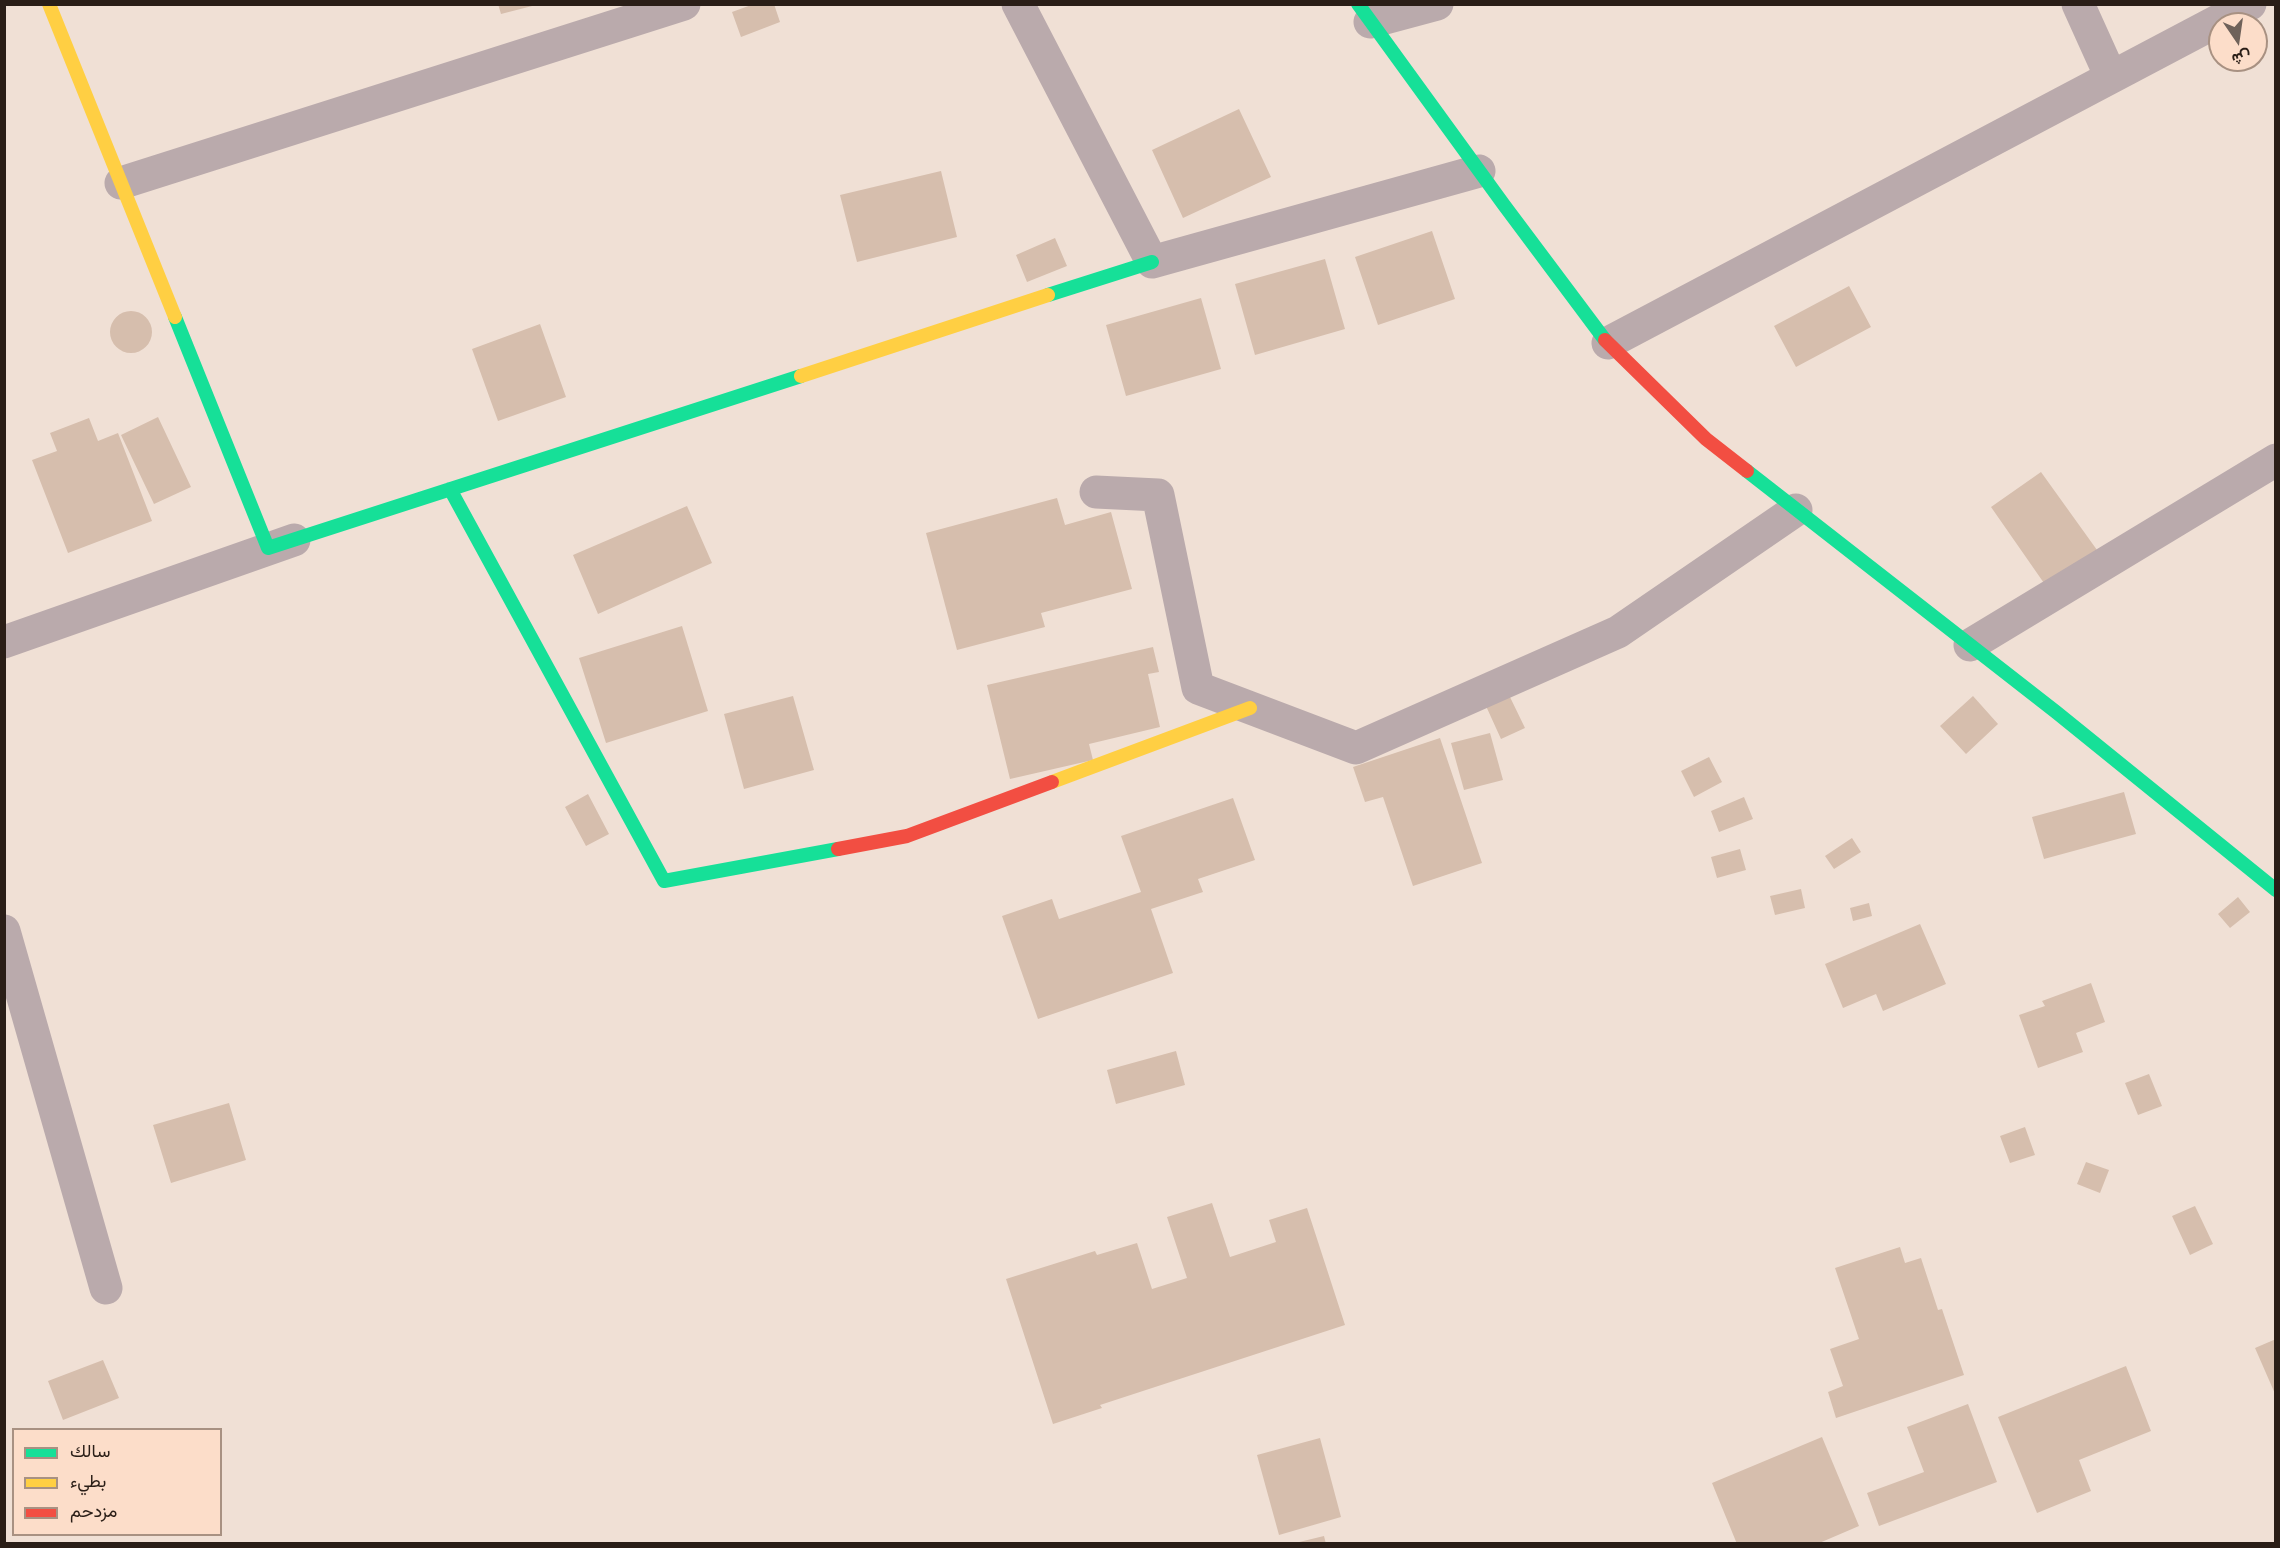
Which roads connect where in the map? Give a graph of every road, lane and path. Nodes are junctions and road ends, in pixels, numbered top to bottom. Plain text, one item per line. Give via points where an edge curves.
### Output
1 (50, 4) edge
2 (684, 4) edge
3 (1018, 4) edge
4 (1437, 4) edge
5 (2078, 4) edge
6 (2250, 4) edge
7 (1364, 13) edge
8 (2111, 77) junction
9 (1479, 171) junction
10 (121, 183) junction
11 (1152, 262) junction
12 (1608, 343) junction
13 (2276, 460) edge
14 (450, 489) junction
15 (1096, 492) dead end
16 (1796, 510) junction
17 (302, 537) junction
18 (4, 642) edge
19 (1970, 645) junction
20 (1250, 708) junction
21 (2275, 889) edge
22 (4, 932) edge
23 (106, 1288) dead end

1 - 10 street
2 - 10 street
3 - 11 street
4 - 7 street
5 - 8 street
6 - 8 street
7 - 9 street
8 - 12 street
9 - 11 street
9 - 12 street
10 - 17 street via 268,548
11 - 14 street
12 - 16 street via 1706,439
13 - 19 street
14 - 17 street
14 - 20 street via 664,882 907,836
15 - 20 street via 1158,495 1198,688
16 - 19 street
16 - 20 street via 1618,632 1356,748
17 - 18 street
19 - 21 street
22 - 23 street

